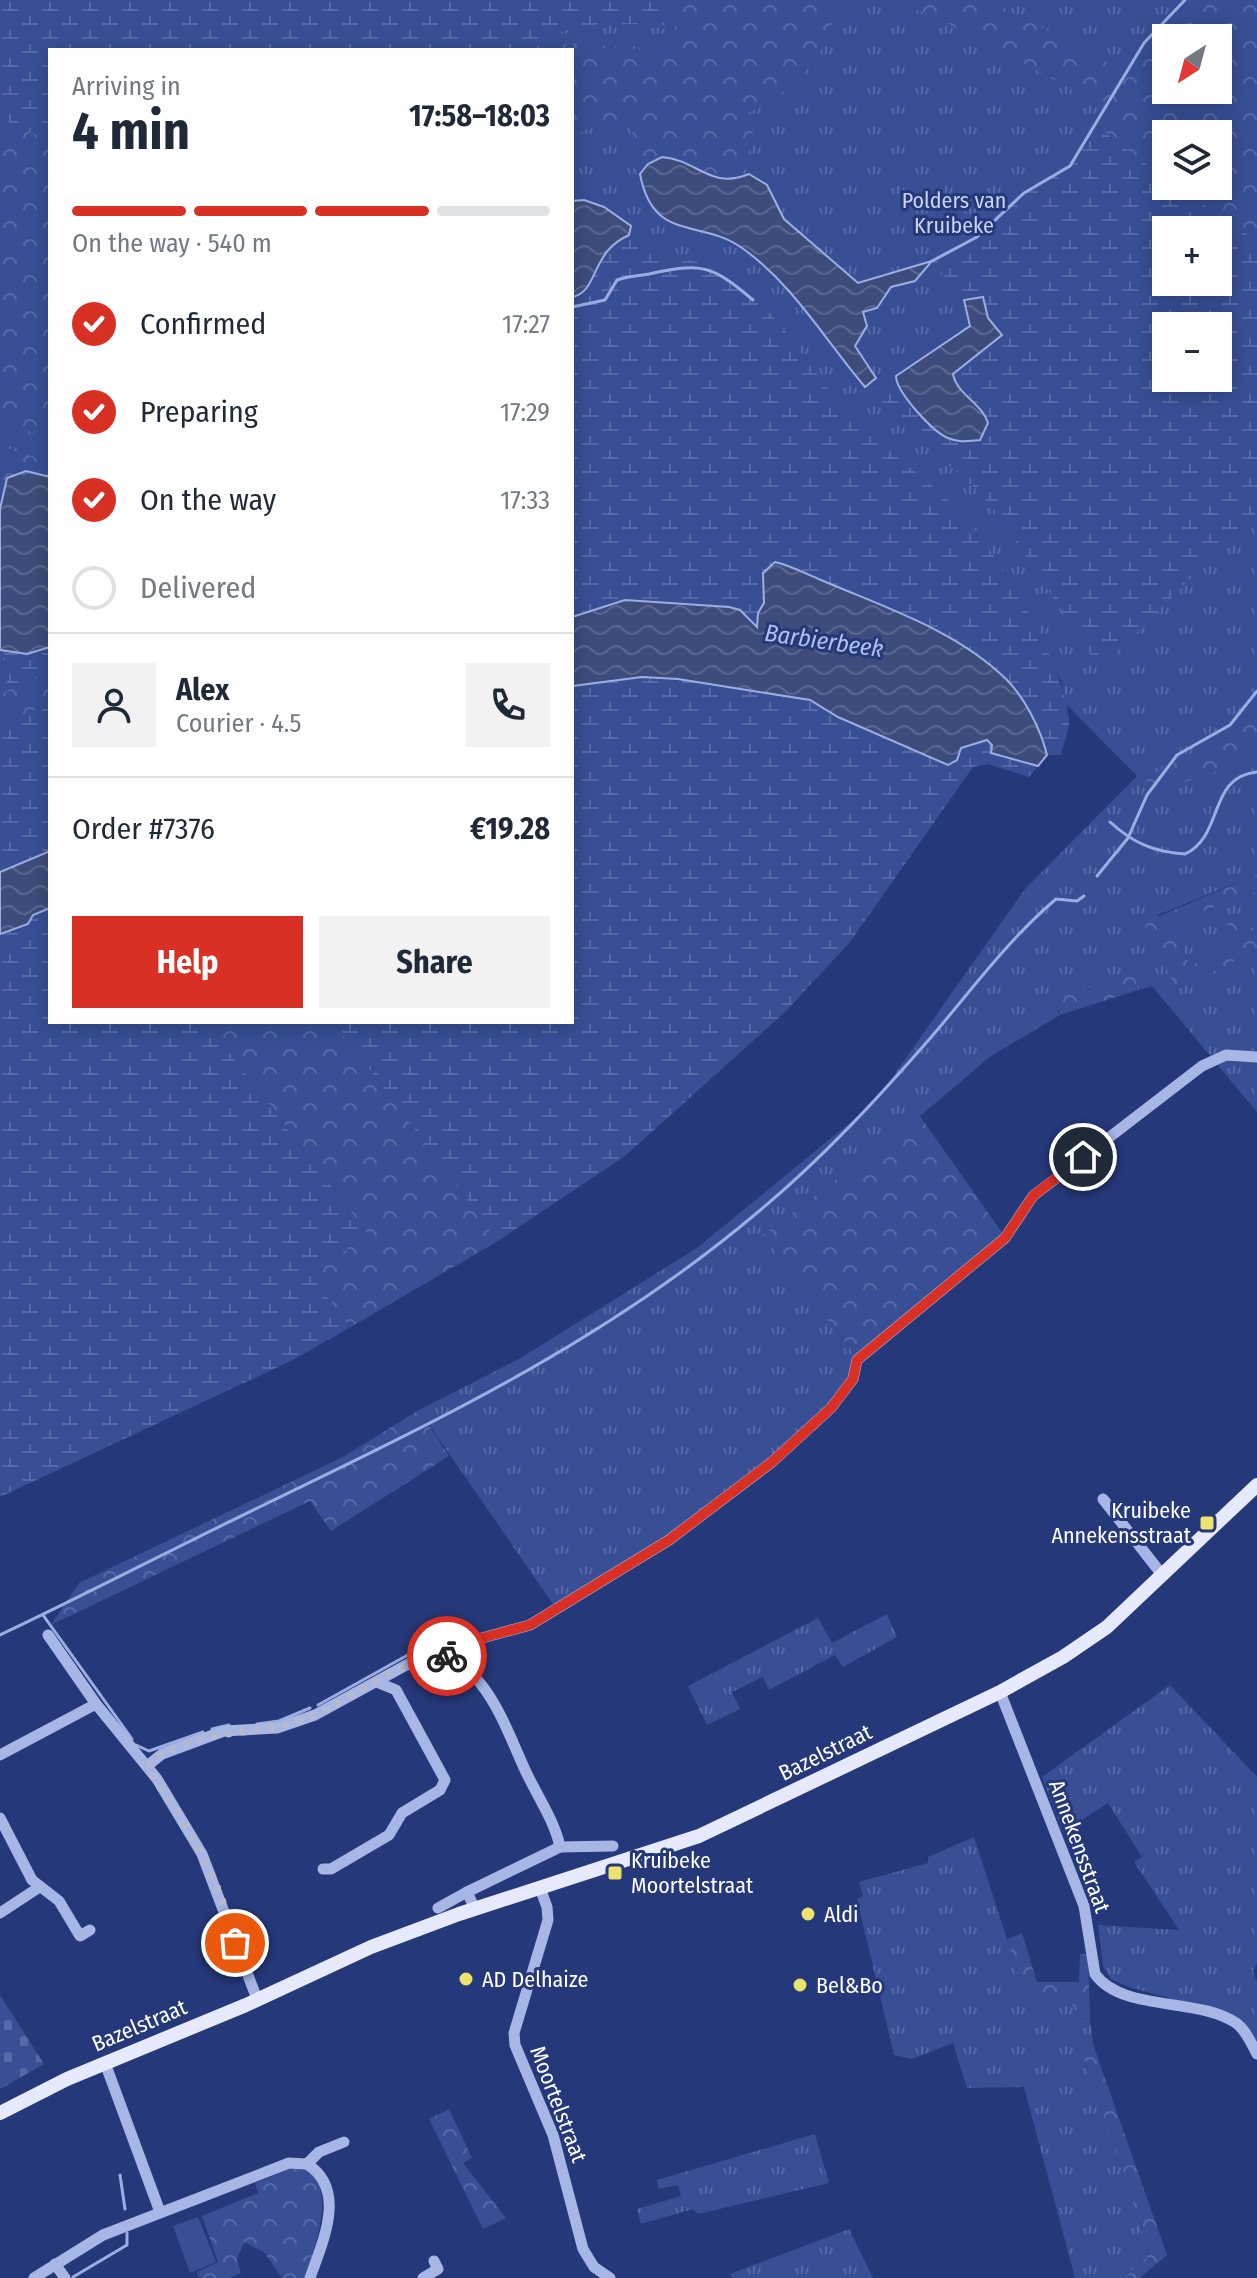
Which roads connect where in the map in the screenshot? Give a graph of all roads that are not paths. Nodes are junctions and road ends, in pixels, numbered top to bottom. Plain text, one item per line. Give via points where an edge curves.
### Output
1 (1257, 1057) edge
2 (1257, 1485) edge
3 (1103, 1499) dead end
4 (1163, 1576) junction
5 (48, 1635) dead end
6 (449, 1657) junction
7 (379, 1683) junction
8 (1000, 1692) junction
9 (96, 1704) junction
10 (0, 1755) edge
11 (147, 1766) junction
12 (0, 1818) edge
13 (613, 1846) dead end
14 (560, 1847) junction
15 (323, 1869) dead end
16 (38, 1888) junction
17 (540, 1888) junction
18 (467, 1892) junction
19 (438, 1908) dead end
20 (475, 1909) junction
21 (0, 1913) edge
22 (90, 1930) dead end
23 (257, 1999) junction
24 (1257, 2054) edge
25 (105, 2063) junction
26 (0, 2113) edge
27 (344, 2142) dead end
28 (307, 2164) junction
29 (160, 2212) junction
30 (55, 2264) junction
31 (439, 2265) dead end
32 (34, 2278) edge
33 (65, 2278) edge
34 (310, 2278) edge
35 (423, 2278) edge
36 (610, 2278) edge

1 - 6 street via 1226,1055 1202,1066 1033,1196 1005,1238 857,1360 853,1379 831,1408 772,1462 669,1540 530,1625 471,1641
2 - 4 main road, Bazelstraat
3 - 4 street
4 - 8 main road, Bazelstraat via 1107,1627
5 - 9 street
6 - 7 street via 421,1657
6 - 14 street via 496,1705
7 - 11 street via 291,1724 224,1731 162,1754
7 - 15 street via 396,1690 445,1780 440,1790 402,1813 389,1835
8 - 17 main road, Bazelstraat via 699,1836
8 - 24 street, Annekensstraat via 1084,1906 1101,1983 1118,1992 1219,2015 1237,2024
9 - 10 street
9 - 11 street
11 - 23 street via 202,1854
12 - 16 street
13 - 14 street
14 - 18 street
16 - 21 street
16 - 22 street via 59,1901 80,1936
17 - 20 main road, Bazelstraat
17 - 36 street, Moortelstraat via 548,1920 514,2033 515,2045 553,2135 583,2249 594,2267
18 - 19 street
18 - 20 street
20 - 23 main road, Bazelstraat via 371,1947
23 - 25 main road, Bazelstraat
25 - 26 main road, Bazelstraat
25 - 29 street
27 - 28 street via 319,2152
28 - 29 street via 289,2163
28 - 34 street via 331,2202
29 - 30 street via 103,2235
30 - 32 street
30 - 33 street
31 - 35 street

